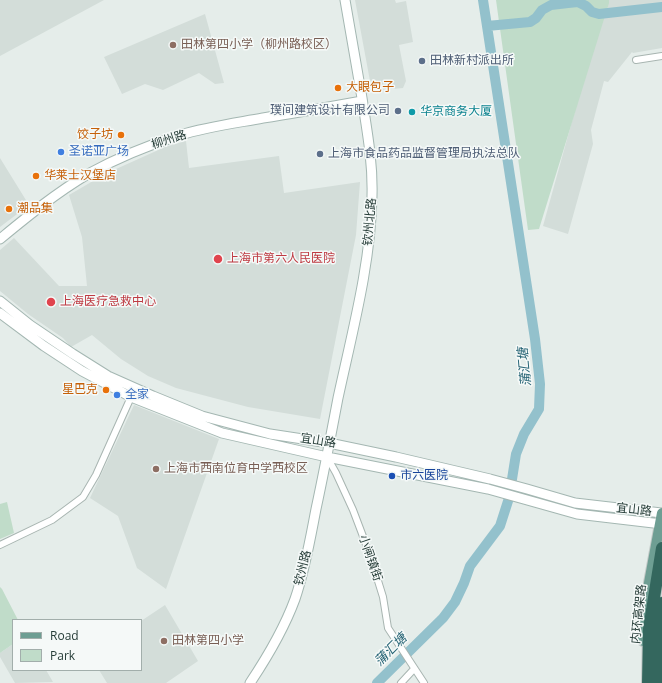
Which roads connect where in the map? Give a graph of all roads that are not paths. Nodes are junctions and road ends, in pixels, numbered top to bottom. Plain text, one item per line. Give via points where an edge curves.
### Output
1 (346, 0) edge
2 (662, 56) edge
3 (636, 60) dead end
4 (362, 101) junction
5 (0, 239) edge
6 (0, 301) edge
7 (0, 313) edge
8 (131, 397) junction
9 (329, 443) junction
10 (327, 457) junction
11 (662, 513) edge
12 (661, 524) edge
13 (0, 545) edge
14 (662, 548) edge
15 (662, 604) edge
16 (414, 669) junction
17 (250, 683) edge
18 (401, 683) edge
19 (424, 683) edge
20 (644, 683) edge
21 (648, 683) edge
22 (658, 683) edge

1 - 4 main road, 钦州北路
2 - 3 street
4 - 5 main road, 柳州路 via 212,127 150,146 82,178 43,204
4 - 9 main road, 钦州北路 via 370,153 370,226 361,291
6 - 9 main road, 宜山路 via 30,325 93,367 153,396 202,416 230,424 270,434
7 - 8 main road, 宜山路 via 82,371
8 - 10 main road, 宜山路 via 222,433
8 - 13 street via 96,475 83,497 52,520
9 - 10 main road, 钦州路
9 - 11 main road, 宜山路 via 490,479 575,503
10 - 12 main road, 宜山路 via 488,489 577,514
10 - 16 street, 小闸镇街 via 353,510 374,568 383,596 388,628
10 - 17 main road, 钦州路 via 302,577 285,624
11 - 12 main road
12 - 20 main road via 643,615
14 - 21 highway, 内环高架路 via 649,629
15 - 22 highway, 内环高架路 via 659,622
16 - 18 street
16 - 19 street, 小闸镇街

